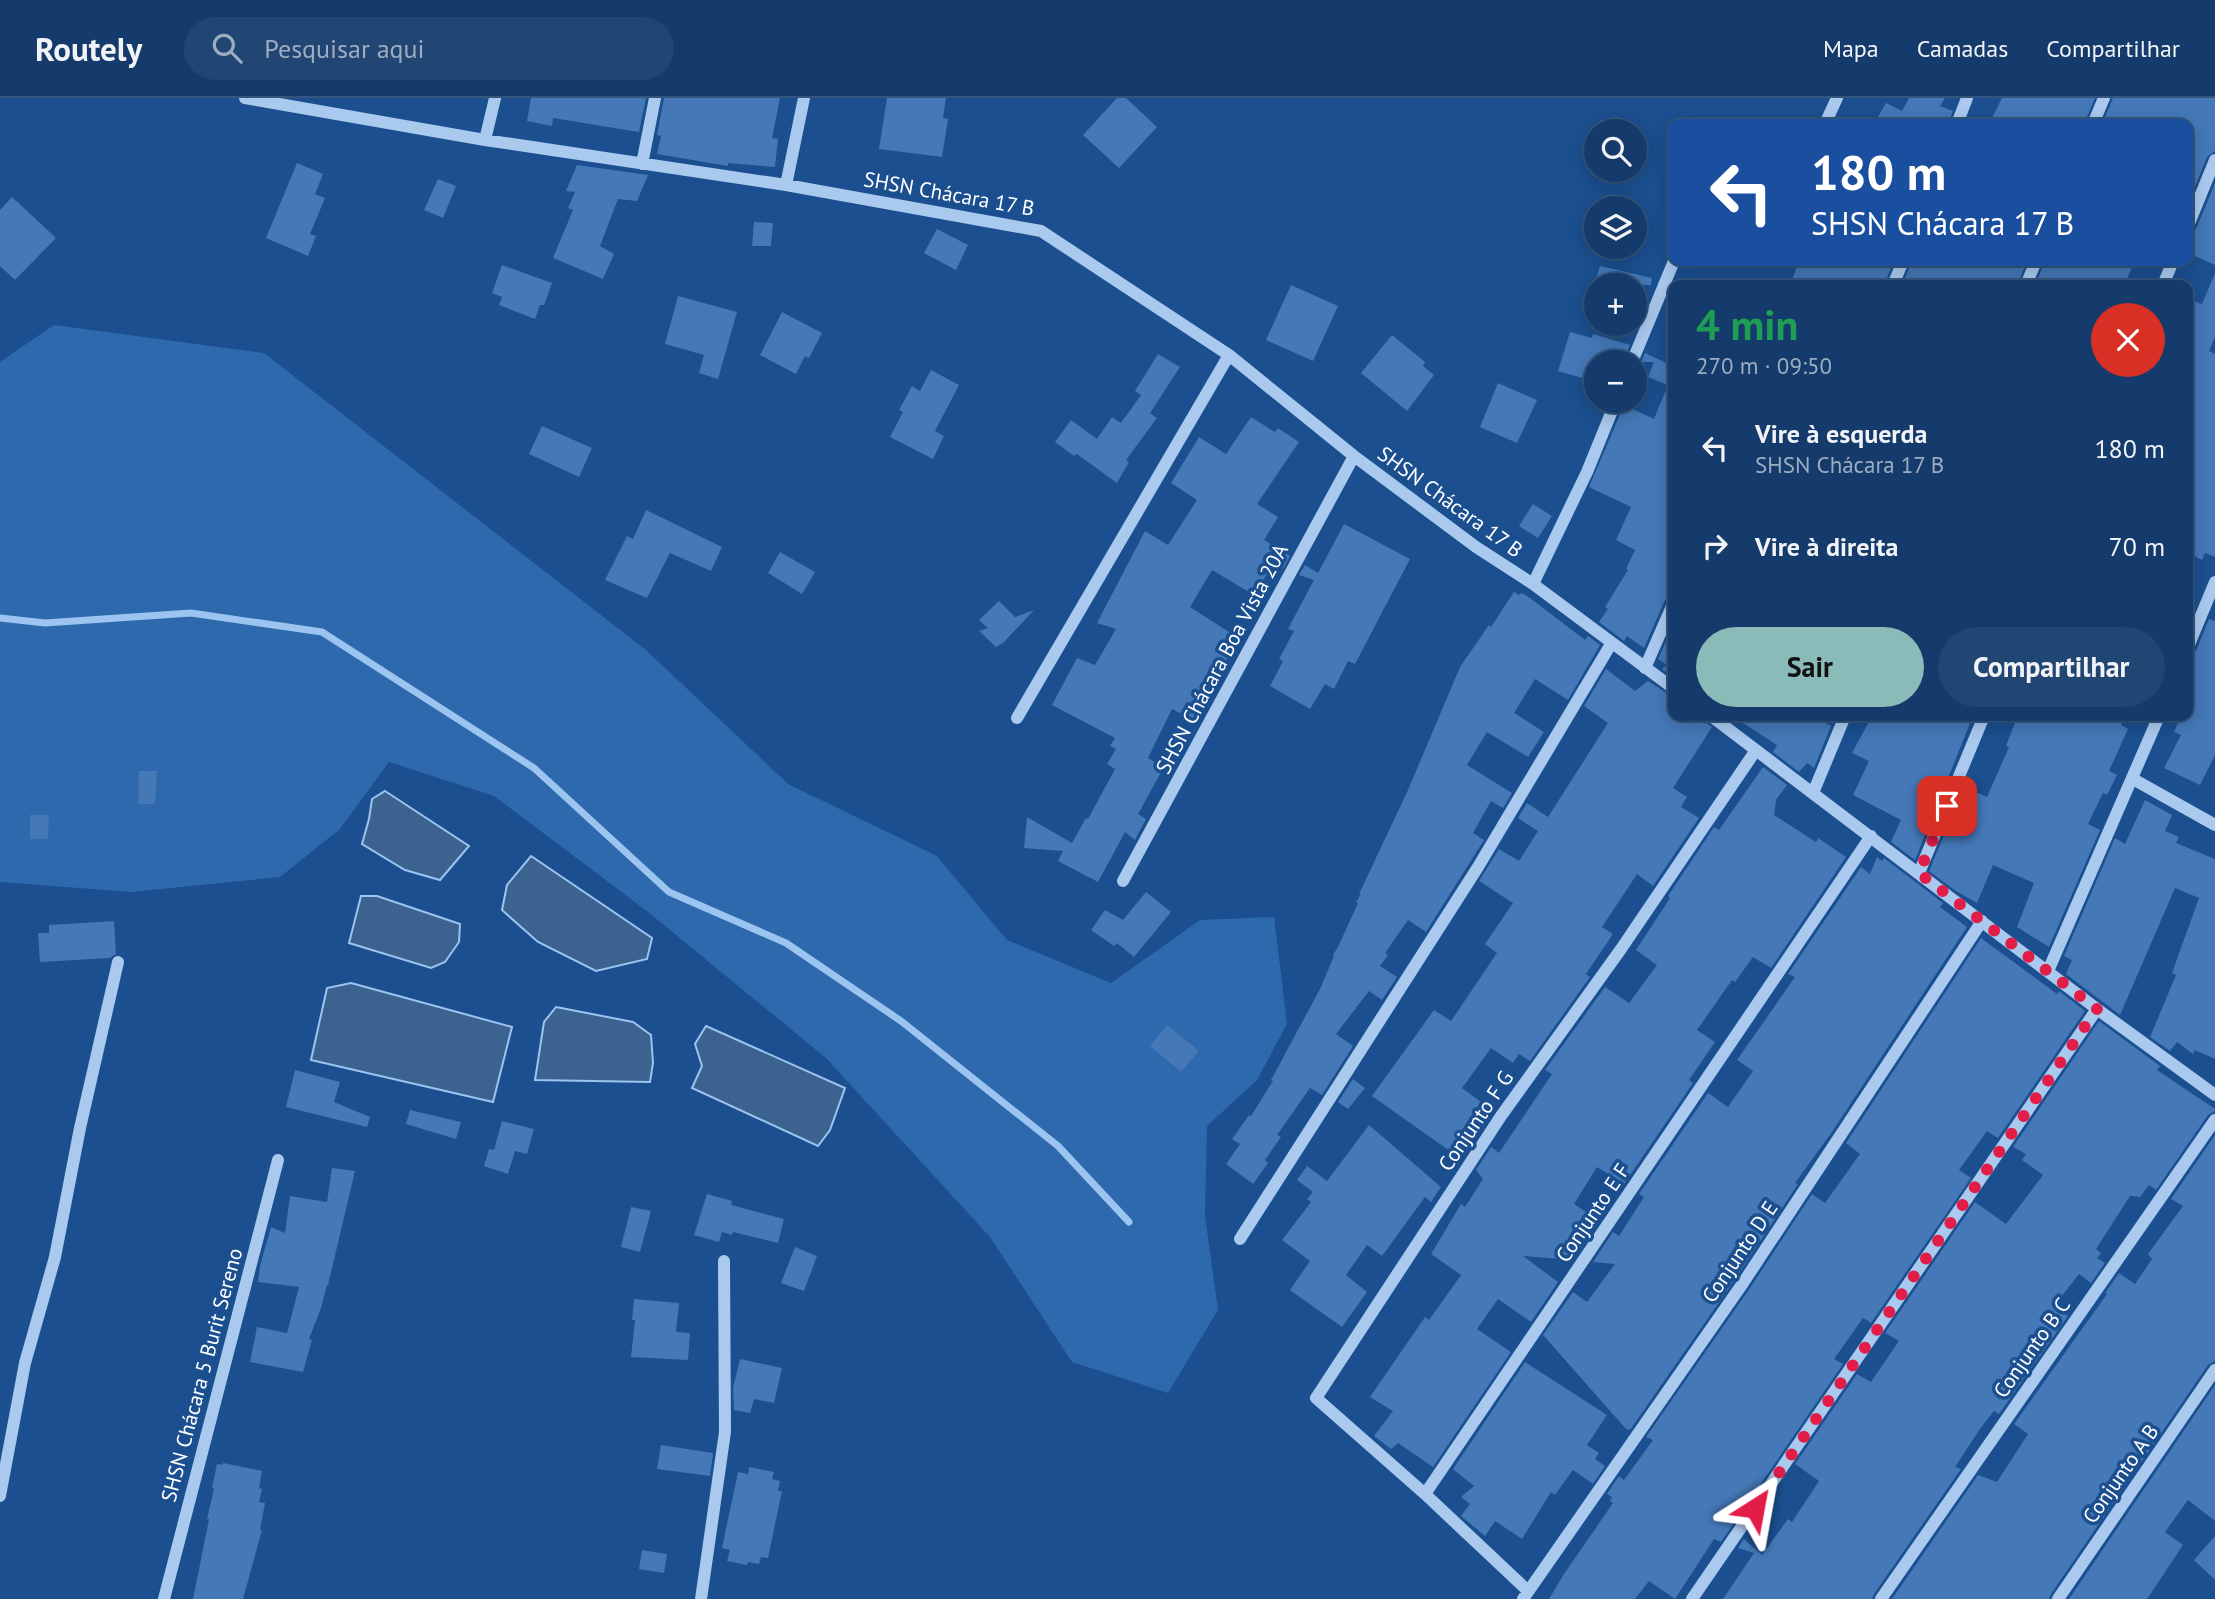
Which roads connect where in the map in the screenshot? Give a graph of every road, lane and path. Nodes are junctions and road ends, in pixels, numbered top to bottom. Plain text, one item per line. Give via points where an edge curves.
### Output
1 (244, 98) edge
2 (495, 98) edge
3 (655, 98) edge
4 (804, 98) edge
5 (1836, 98) edge
6 (1967, 98) edge
7 (2104, 98) edge
8 (1827, 119) edge
9 (1959, 119) edge
10 (2095, 119) edge
11 (485, 140) junction
12 (2215, 160) edge
13 (642, 164) junction
14 (786, 185) junction
15 (2193, 214) edge
16 (1672, 266) edge
17 (1637, 350) edge
18 (1229, 355) junction
19 (1611, 413) edge
20 (1354, 456) junction
21 (1533, 584) junction
22 (2213, 589) edge
23 (1668, 615) edge
24 (2193, 635) edge
25 (1611, 644) junction
26 (1645, 668) junction
27 (1668, 684) edge
28 (1017, 718) dead end
29 (1718, 721) edge
30 (1843, 721) edge
31 (1982, 721) edge
32 (2157, 721) edge
33 (1756, 750) junction
34 (2133, 779) junction
35 (1813, 793) junction
36 (2215, 825) edge
37 (1871, 836) junction
38 (1919, 873) junction
39 (1124, 881) dead end
40 (1982, 921) junction
41 (118, 962) dead end
42 (2048, 971) junction
43 (2097, 1009) junction
44 (2215, 1095) edge
45 (2215, 1120) edge
46 (278, 1160) dead end
47 (1240, 1239) dead end
48 (724, 1261) dead end
49 (2215, 1370) edge
50 (1425, 1493) junction
51 (0, 1496) edge
52 (1526, 1595) edge
53 (164, 1599) edge
54 (701, 1599) edge
55 (1692, 1599) edge
56 (1881, 1599) edge
57 (2058, 1599) edge

1 - 11 street, SHSN Chácara 17 B
2 - 11 street
3 - 13 street
4 - 14 street
5 - 8 street
6 - 9 street
7 - 10 street
11 - 13 street, SHSN Chácara 17 B
12 - 15 street
13 - 14 street, SHSN Chácara 17 B
14 - 18 street, SHSN Chácara 17 B via 1041,231
16 - 17 street
18 - 20 street, SHSN Chácara 17 B
18 - 28 street
19 - 21 street
20 - 21 street, SHSN Chácara 17 B
20 - 39 street, SHSN Chácara Boa Vista 20A
21 - 25 street, SHSN Chácara 17 B
22 - 24 street
23 - 26 street
25 - 26 street, SHSN Chácara 17 B
25 - 47 street via 1478,867
26 - 27 street, SHSN Chácara 17 B
29 - 33 street
30 - 35 street
31 - 38 street
32 - 34 street
33 - 35 street
33 - 50 street, Conjunto F G via 1501,1116 1317,1398
34 - 36 street
34 - 42 street
35 - 37 street
37 - 38 street
37 - 50 street, Conjunto E F
38 - 40 street
40 - 42 street
40 - 52 street, Conjunto D E via 1744,1283
41 - 51 street via 55,1256 25,1363
42 - 43 street
43 - 44 street
43 - 55 street
45 - 56 street, Conjunto B C
46 - 53 street, SHSN Chácara 5 Burit Sereno
48 - 54 street via 725,1432
49 - 57 street, Conjunto A B
50 - 52 street

